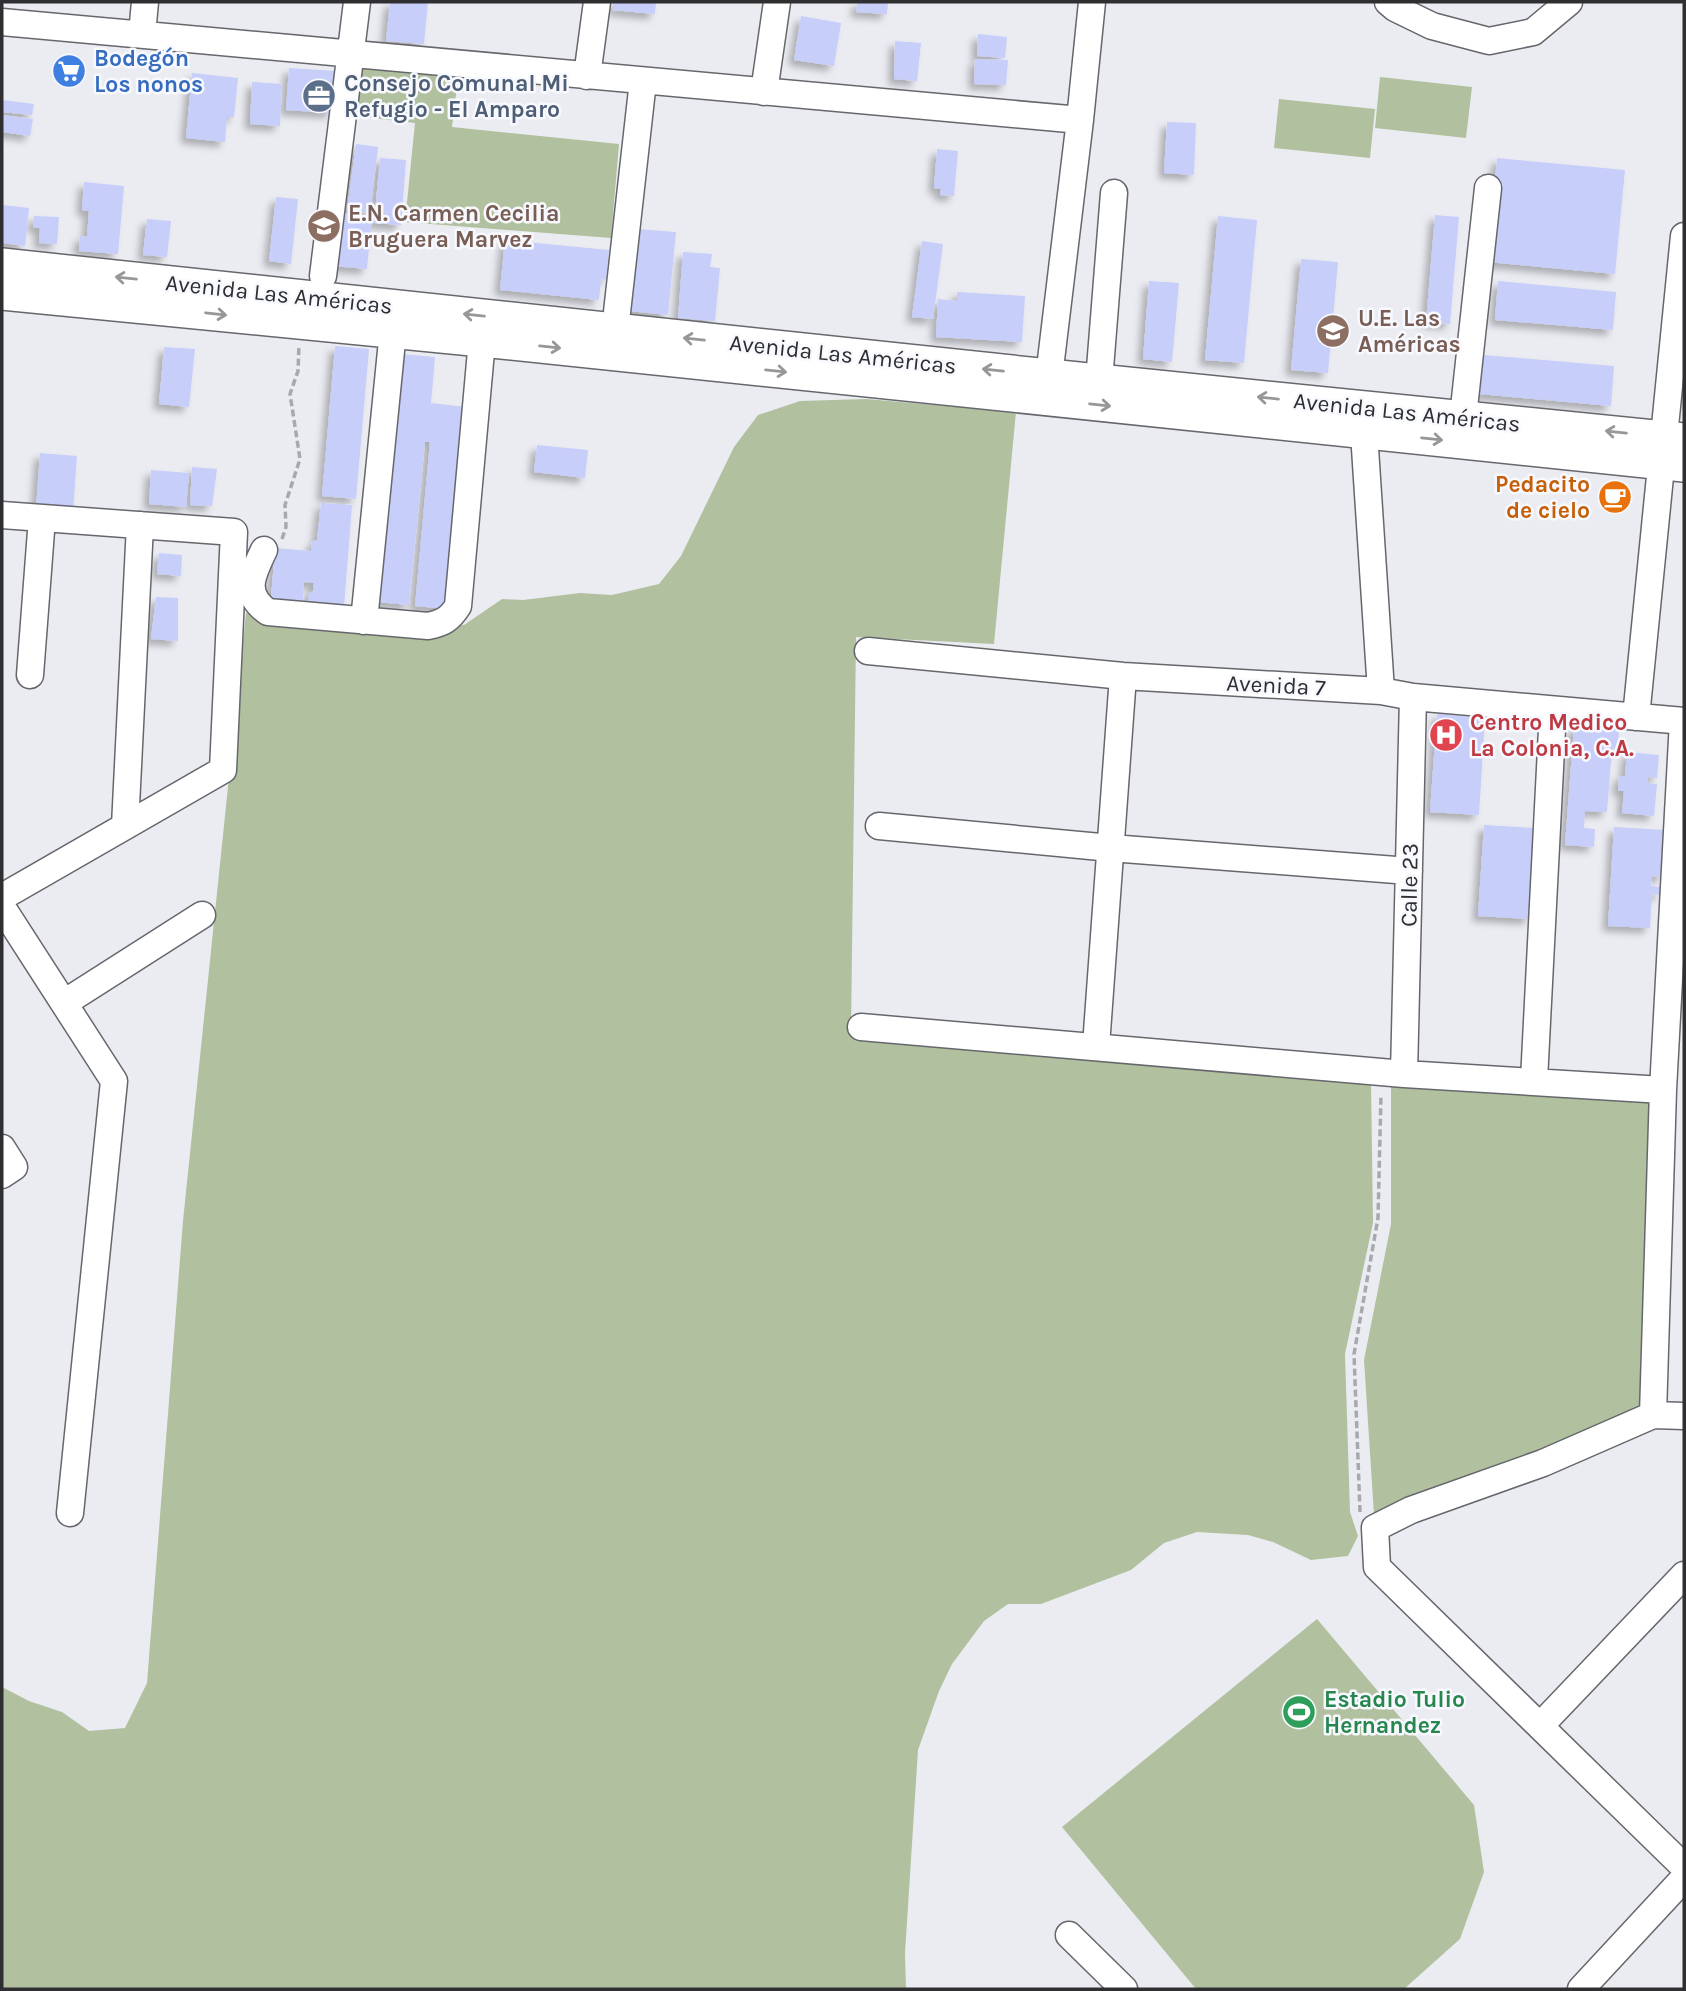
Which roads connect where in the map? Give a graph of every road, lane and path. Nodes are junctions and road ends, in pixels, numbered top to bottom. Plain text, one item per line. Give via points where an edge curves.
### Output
1 (145, 2) edge
2 (357, 2) edge
3 (597, 2) edge
4 (777, 2) edge
5 (1092, 2) edge
6 (1388, 2) edge
7 (1569, 2) edge
8 (2, 22) edge
9 (142, 34) junction
10 (351, 55) junction
11 (587, 76) junction
12 (643, 81) junction
13 (764, 92) junction
14 (1080, 120) junction
15 (1488, 188) dead end
16 (1114, 193) dead end
17 (1684, 236) edge
18 (2, 265) edge
19 (323, 276) dead end
20 (2, 293) edge
21 (301, 322) junction
22 (615, 330) junction
23 (393, 331) junction
24 (482, 340) junction
25 (1099, 381) junction
26 (1047, 388) junction
27 (1463, 417) junction
28 (1364, 433) junction
29 (1673, 451) edge
30 (2, 515) edge
31 (42, 518) junction
32 (141, 525) junction
33 (264, 550) joint
34 (364, 621) junction
35 (868, 651) dead end
36 (30, 675) dead end
37 (1124, 676) junction
38 (1381, 691) junction
39 (1413, 697) junction
40 (1553, 710) junction
41 (1636, 717) junction
42 (1684, 721) edge
43 (125, 826) junction
44 (879, 826) dead end
45 (1111, 848) junction
46 (1409, 871) junction
47 (2, 897) edge
48 (2, 906) edge
49 (202, 915) dead end
50 (64, 1003) junction
51 (861, 1027) dead end
52 (1096, 1046) junction
53 (1393, 1073) junction
54 (1534, 1080) junction
55 (1663, 1090) junction
56 (2, 1147) edge
57 (2, 1175) edge
58 (1653, 1415) junction
59 (1684, 1416) edge
60 (70, 1513) dead end
61 (1375, 1528) junction
62 (1684, 1575) edge
63 (1540, 1726) junction
64 (1684, 1867) edge
65 (1684, 1878) edge
66 (1069, 1935) dead end
67 (1124, 1989) edge
68 (1581, 1989) edge

1 - 9 street
2 - 10 street
3 - 11 street
4 - 13 street
5 - 14 street
6 - 7 street via 1432,26 1489,41 1533,32
8 - 9 street
9 - 10 street
10 - 11 street
10 - 19 street
11 - 12 street
12 - 13 street
12 - 22 street
13 - 14 street
14 - 26 street
15 - 27 street
16 - 25 street
17 - 29 street
22 -> 18 main road, Avenida Las Américas
20 -> 21 main road, Avenida Las Américas
21 - 23 main road, Avenida Las Américas
21 - 33 path via 298,371 290,394 300,459 285,505 281,541
26 -> 22 main road, Avenida Las Américas
23 - 24 main road, Avenida Las Américas
23 - 34 street
24 -> 26 main road, Avenida Las Américas
24 - 34 street via 458,606 443,624
25 - 26 main road, Avenida Las Américas
27 -> 25 main road, Avenida Las Américas
26 -> 28 main road, Avenida Las Américas
29 -> 27 main road, Avenida Las Américas
28 -> 29 main road, Avenida Las Américas
28 - 38 street
29 - 41 street
30 - 31 street
31 - 32 street
31 - 36 street
32 - 43 street
32 - 43 street via 234,532 223,770
33 - 34 street via 251,589 255,603 262,608
35 - 37 street, Avenida 7
37 - 38 street, Avenida 7
37 - 45 street
38 - 39 street, Avenida 7
39 - 40 street, Avenida 7
39 - 46 street, Calle 23
40 - 41 street, Avenida 7
40 - 54 street
41 - 42 street, Avenida 7
42 - 55 street
43 - 47 street
44 - 45 street
45 - 46 street
45 - 52 street
46 - 53 street, Calle 23
48 - 50 street
49 - 50 street
50 - 60 street via 114,1081
51 - 52 street
52 - 53 street
53 - 54 street
53 - 61 path via 1378,1218 1354,1354 1360,1514
54 - 55 street
55 - 58 street
56 - 57 street via 14,1167
58 - 59 street
58 - 61 street
61 - 63 street via 1377,1567
62 - 63 street
63 - 64 street
65 - 68 street
66 - 67 street

